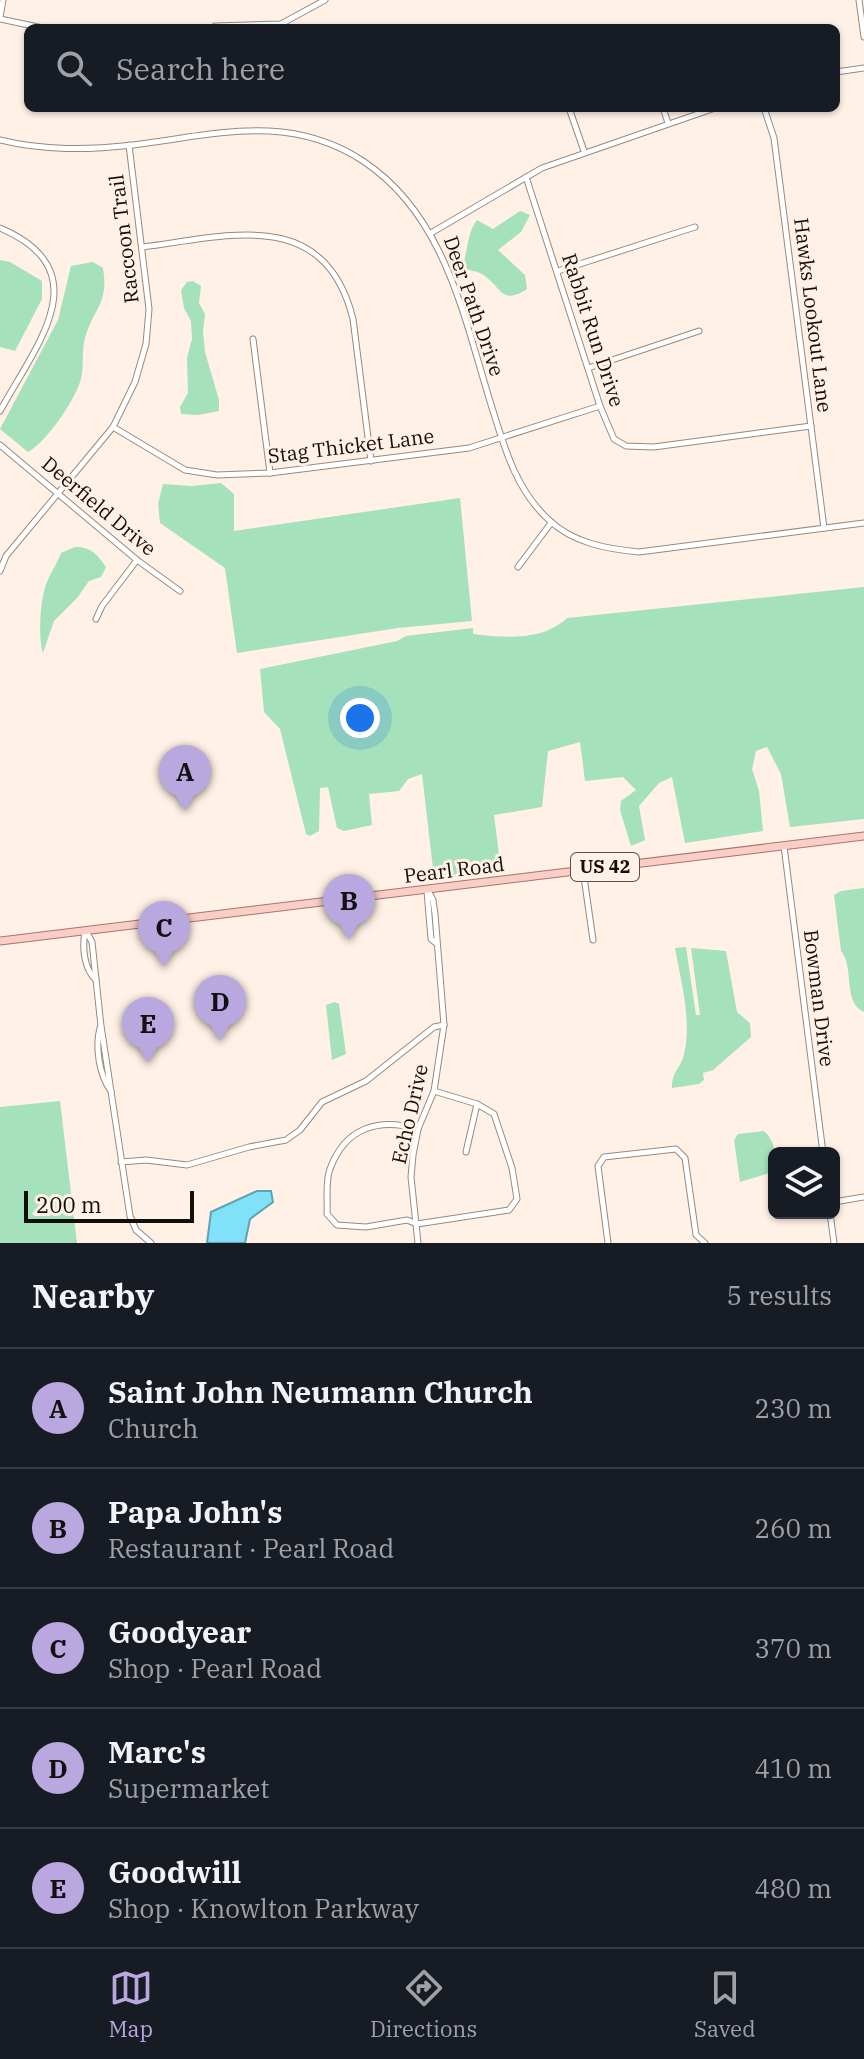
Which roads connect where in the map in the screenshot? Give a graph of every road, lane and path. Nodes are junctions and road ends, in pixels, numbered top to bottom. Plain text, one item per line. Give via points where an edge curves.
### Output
1 (3, 0) edge
2 (325, 0) edge
3 (859, 0) edge
4 (0, 18) edge
5 (26, 24) edge
6 (281, 24) edge
7 (864, 37) edge
8 (864, 68) edge
9 (840, 71) edge
10 (570, 112) edge
11 (664, 112) edge
12 (702, 112) edge
13 (765, 112) edge
14 (668, 123) junction
15 (0, 140) edge
16 (129, 145) junction
17 (584, 151) junction
18 (526, 177) junction
19 (695, 227) dead end
20 (0, 228) edge
21 (431, 233) junction
22 (143, 247) junction
23 (558, 271) junction
24 (699, 331) dead end
25 (253, 339) dead end
26 (588, 368) junction
27 (600, 406) junction
28 (0, 411) edge
29 (811, 426) junction
30 (113, 427) junction
31 (501, 438) junction
32 (0, 445) edge
33 (371, 461) junction
34 (270, 473) junction
35 (58, 493) junction
36 (551, 523) junction
37 (864, 523) edge
38 (824, 528) junction
39 (137, 560) junction
40 (518, 567) dead end
41 (0, 571) edge
42 (180, 591) dead end
43 (96, 619) dead end
44 (864, 836) edge
45 (784, 846) junction
46 (583, 870) junction
47 (427, 889) junction
48 (86, 931) junction
49 (593, 940) dead end
50 (0, 941) edge
51 (444, 1025) junction
52 (434, 1091) junction
53 (477, 1104) junction
54 (418, 1129) junction
55 (822, 1147) edge
56 (466, 1152) dead end
57 (121, 1162) junction
58 (864, 1197) edge
59 (840, 1201) edge
60 (831, 1219) edge
61 (417, 1224) junction
62 (151, 1243) edge
63 (418, 1243) edge
64 (608, 1243) edge
65 (705, 1243) edge
66 (834, 1243) edge

1 - 4 street
2 - 6 street
3 - 7 street
4 - 5 street
8 - 9 street
10 - 17 street
11 - 14 street
12 - 14 street
13 - 29 street, Hawks Lookout Lane via 774,138
14 - 17 street
15 - 16 street, Deer Path Drive via 63,149
16 - 21 street, Deer Path Drive via 250,129 306,137 362,161 408,200
16 - 22 street, Raccoon Trail
17 - 18 street
18 - 21 street
18 - 23 street, Rabbit Run Drive
19 - 23 street
20 - 28 street via 42,253 54,277 55,297 48,324
21 - 31 street, Deer Path Drive via 449,273
22 - 30 street, Raccoon Trail via 149,309 146,344
22 - 33 street via 260,234 290,241 322,262 341,286 353,319
23 - 26 street, Rabbit Run Drive
24 - 26 street
25 - 34 street
26 - 27 street, Rabbit Run Drive
27 - 29 street, Rabbit Run Drive via 614,439 626,446 654,447
27 - 31 street, Stag Thicket Lane
29 - 38 street, Hawks Lookout Lane
30 - 34 street, Stag Thicket Lane via 185,470
30 - 35 street, Raccoon Trail
31 - 33 street, Stag Thicket Lane via 469,448
31 - 36 street, Deer Path Drive via 531,501
32 - 35 street, Deerfield Drive
33 - 34 street, Stag Thicket Lane
35 - 39 street, Deerfield Drive
35 - 41 street, Raccoon Trail via 6,556
36 - 38 street, Deer Path Drive via 609,549 639,552
36 - 40 street
37 - 38 street, Deer Path Drive
39 - 42 street, Deerfield Drive
39 - 43 street
44 - 45 main road, Pearl Road / US 42
45 - 46 main road, Pearl Road / US 42
45 - 55 street, Bowman Drive
46 - 47 main road, Pearl Road / US 42
46 - 49 street
47 - 48 main road, Pearl Road / US 42
47 - 51 street, Echo Drive
48 - 50 main road, Pearl Road / US 42
48 - 57 street via 83,943 87,967 96,980 101,1026 100,1062 112,1092
51 - 52 street, Echo Drive
51 - 57 street via 434,1027 366,1081 322,1102 286,1140 187,1165
52 - 53 street
52 - 54 street, Echo Drive
53 - 56 street
53 - 61 street via 494,1114 503,1133 517,1199 509,1210
54 - 61 street, Echo Drive via 411,1177
54 - 61 street via 397,1123 359,1129 349,1138 329,1171 327,1214 337,1225 366,1227 407,1220
57 - 62 street via 130,1216
58 - 59 street
60 - 66 street
61 - 63 street, Echo Drive
64 - 65 street via 598,1166 604,1157 676,1149 685,1158 696,1235

